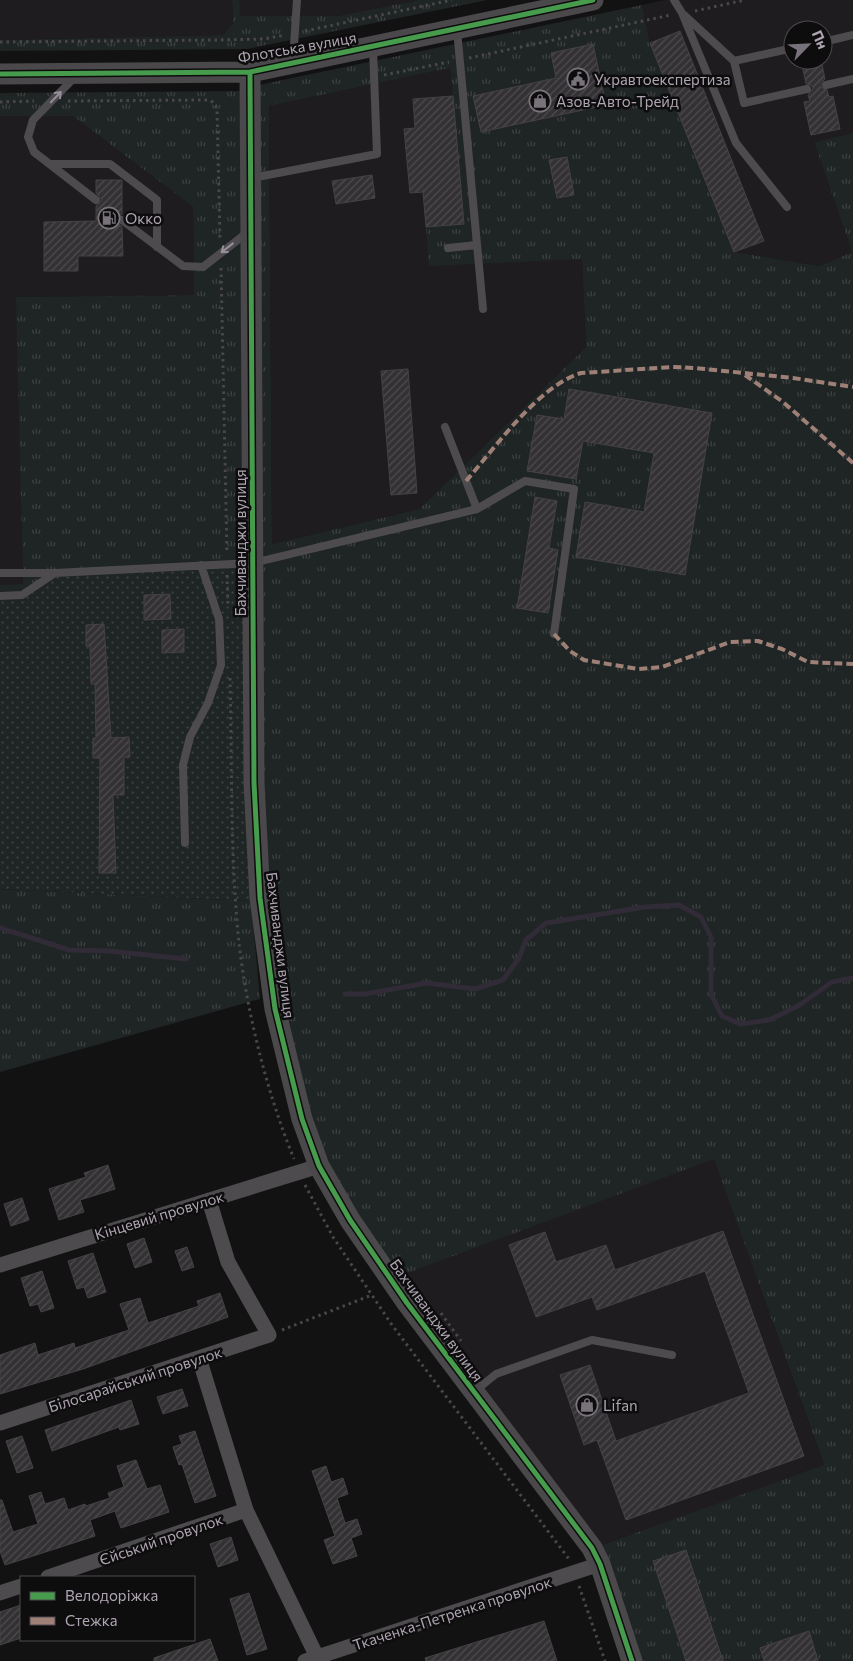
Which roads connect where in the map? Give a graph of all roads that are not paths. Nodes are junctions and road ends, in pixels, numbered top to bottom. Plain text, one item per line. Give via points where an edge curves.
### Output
1 (297, 0) edge
2 (593, 0) edge
3 (674, 0) edge
4 (682, 13) junction
5 (457, 28) junction
6 (853, 36) edge
7 (833, 40) edge
8 (373, 46) junction
9 (783, 50) edge
10 (734, 61) junction
11 (293, 63) junction
12 (250, 72) junction
13 (79, 73) junction
14 (0, 74) edge
15 (853, 79) edge
16 (826, 85) dead end
17 (807, 89) dead end
18 (50, 164) junction
19 (250, 179) junction
20 (96, 200) dead end
21 (787, 207) dead end
22 (122, 220) dead end
23 (251, 229) junction
24 (477, 245) junction
25 (157, 247) junction
26 (448, 248) dead end
27 (483, 309) dead end
28 (445, 427) dead end
29 (477, 509) junction
30 (253, 563) junction
31 (201, 565) junction
32 (0, 573) edge
33 (55, 573) junction
34 (0, 596) edge
35 (554, 634) dead end
36 (185, 843) dead end
37 (309, 1169) junction
38 (209, 1200) junction
39 (0, 1265) edge
40 (672, 1355) dead end
41 (199, 1358) junction
42 (474, 1392) junction
43 (0, 1423) edge
44 (246, 1510) junction
45 (600, 1564) junction
46 (51, 1576) edge
47 (20, 1586) edge
48 (0, 1593) edge
49 (311, 1659) edge
50 (632, 1661) edge

1 - 11 lane
2 - 5 street, Флотська вулиця
3 - 4 lane
4 - 10 lane
4 - 21 lane via 736,143
5 - 8 street, Флотська вулиця
5 - 24 lane
6 - 7 lane
8 - 11 street, Флотська вулиця
8 - 19 lane via 377,154
9 - 10 lane
10 - 17 lane via 744,103
11 - 12 street, Флотська вулиця
12 - 13 street, Флотська вулиця
12 - 19 street, Бахчиванджи вулиця
13 - 14 street, Флотська вулиця
18 -> 13 lane via 34,152 28,137 33,120
15 - 16 lane
18 - 20 lane
18 - 25 lane via 110,164 157,200
19 - 23 street, Бахчиванджи вулиця
22 - 25 lane
23 -> 25 lane via 203,266 183,266
23 - 30 street, Бахчиванджи вулиця
24 - 26 lane
24 - 27 lane
28 - 29 lane
29 - 30 lane
29 - 35 lane via 525,481 574,489
30 - 31 lane
30 - 37 street, Бахчиванджи вулиця via 254,783 260,898 275,1009 302,1119
31 - 33 lane
31 - 36 lane via 220,619 220,665 208,703 190,737 183,765
32 - 33 lane
33 - 34 lane via 22,595
37 - 38 street, Кінцевий провулок
37 - 42 street, Бахчиванджи вулиця via 350,1220
38 - 39 street, Кінцевий провулок
38 - 41 street, Білосарайський провулок via 228,1262 269,1335
40 - 42 lane via 592,1340 496,1374
41 - 43 street, Білосарайський провулок
41 - 44 street
42 - 45 street, Бахчиванджи вулиця via 583,1534
44 - 46 street, Єйський провулок
44 - 49 street
45 - 49 street, Ткаченка-Петренка провулок
45 - 50 street, Бахчиванджи вулиця
47 - 48 street

